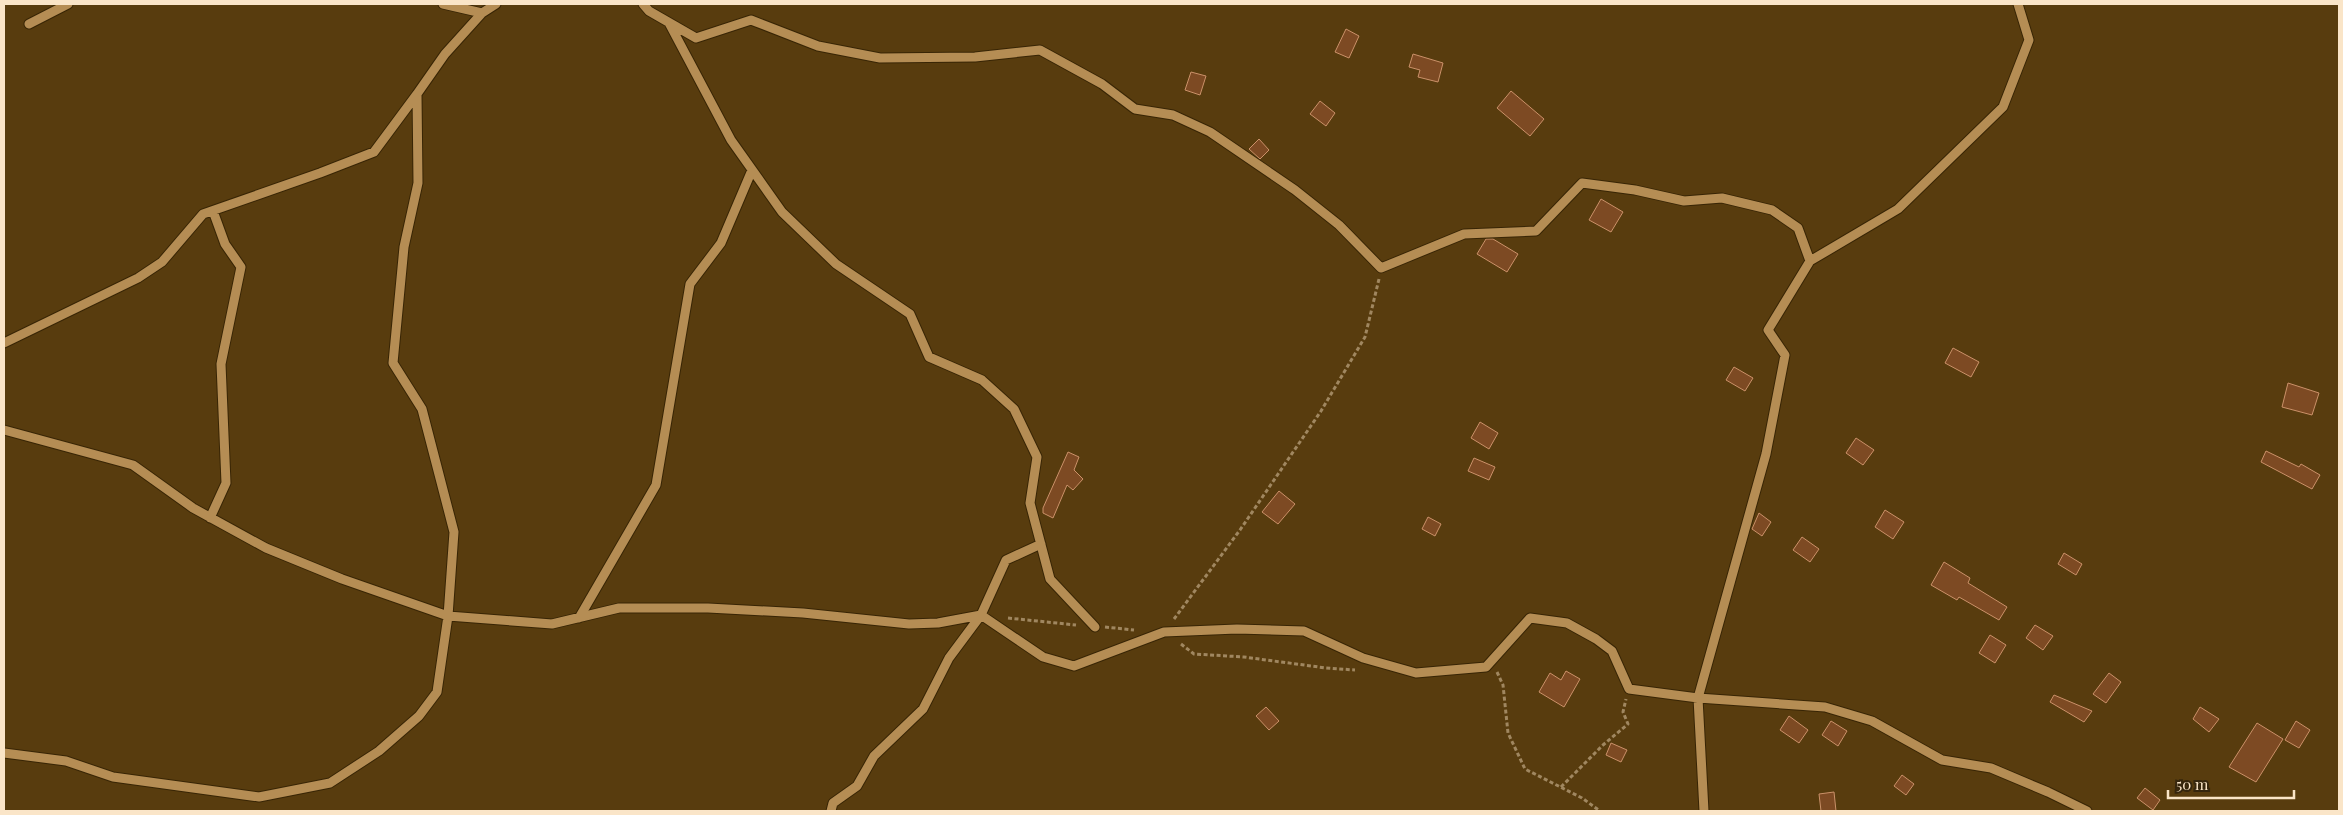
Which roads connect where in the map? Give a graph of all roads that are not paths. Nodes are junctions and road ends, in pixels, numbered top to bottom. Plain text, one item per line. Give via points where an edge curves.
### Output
1 (68, 4) edge
2 (443, 4) edge
3 (496, 4) edge
4 (643, 4) edge
5 (2018, 4) edge
6 (482, 13) junction
7 (668, 22) junction
8 (29, 24) dead end
9 (417, 94) junction
10 (752, 170) junction
11 (213, 210) junction
12 (1810, 261) junction
13 (4, 343) edge
14 (4, 430) edge
15 (210, 518) junction
16 (1041, 544) junction
17 (981, 615) junction
18 (448, 616) junction
19 (579, 618) junction
20 (1095, 626) road end
21 (1698, 698) junction
22 (4, 753) edge
23 (831, 811) edge
24 (1704, 811) edge
25 (2087, 811) edge

1 - 8 street
2 - 6 street
3 - 6 street
4 - 7 street
5 - 12 street via 2029,40 2003,107 1898,209
6 - 9 street via 445,54
7 - 10 street via 731,140
7 - 12 street via 696,38 751,20 818,46 880,58 975,58 1040,50 1102,84 1135,109 1173,115 1210,132 1339,225 1381,268 1464,234 1536,231 1582,183 1684,201 1722,198 1772,210 1798,228
9 - 11 street via 374,152
9 - 18 street via 418,183 404,247 393,363 422,410 454,532
10 - 16 street via 782,212 836,264 910,314 929,357 982,380 1014,409 1037,457 1030,503
10 - 19 street via 721,243 690,284 656,485
11 - 13 street via 203,214 162,262 138,278
11 - 15 street via 225,244 241,267 221,364 226,483
12 - 21 street via 1768,330 1785,355 1768,446
14 - 15 street via 133,465
15 - 18 street via 266,548
16 - 17 street via 1006,560
16 - 20 street via 1050,578
17 - 19 street via 938,623 909,624 803,613 620,608
17 - 21 street via 1043,657 1074,666 1164,632 1237,629 1304,631 1363,658 1416,673 1486,667 1530,618 1567,623 1596,639 1612,651 1629,688
17 - 23 street via 949,658 923,708 874,756 857,786 833,803
18 - 19 street via 552,624
18 - 22 street via 437,692 420,716 379,751 330,783 259,797 113,777 66,761
21 - 24 street
21 - 25 street via 1825,707 1872,721 1942,760 1991,768

